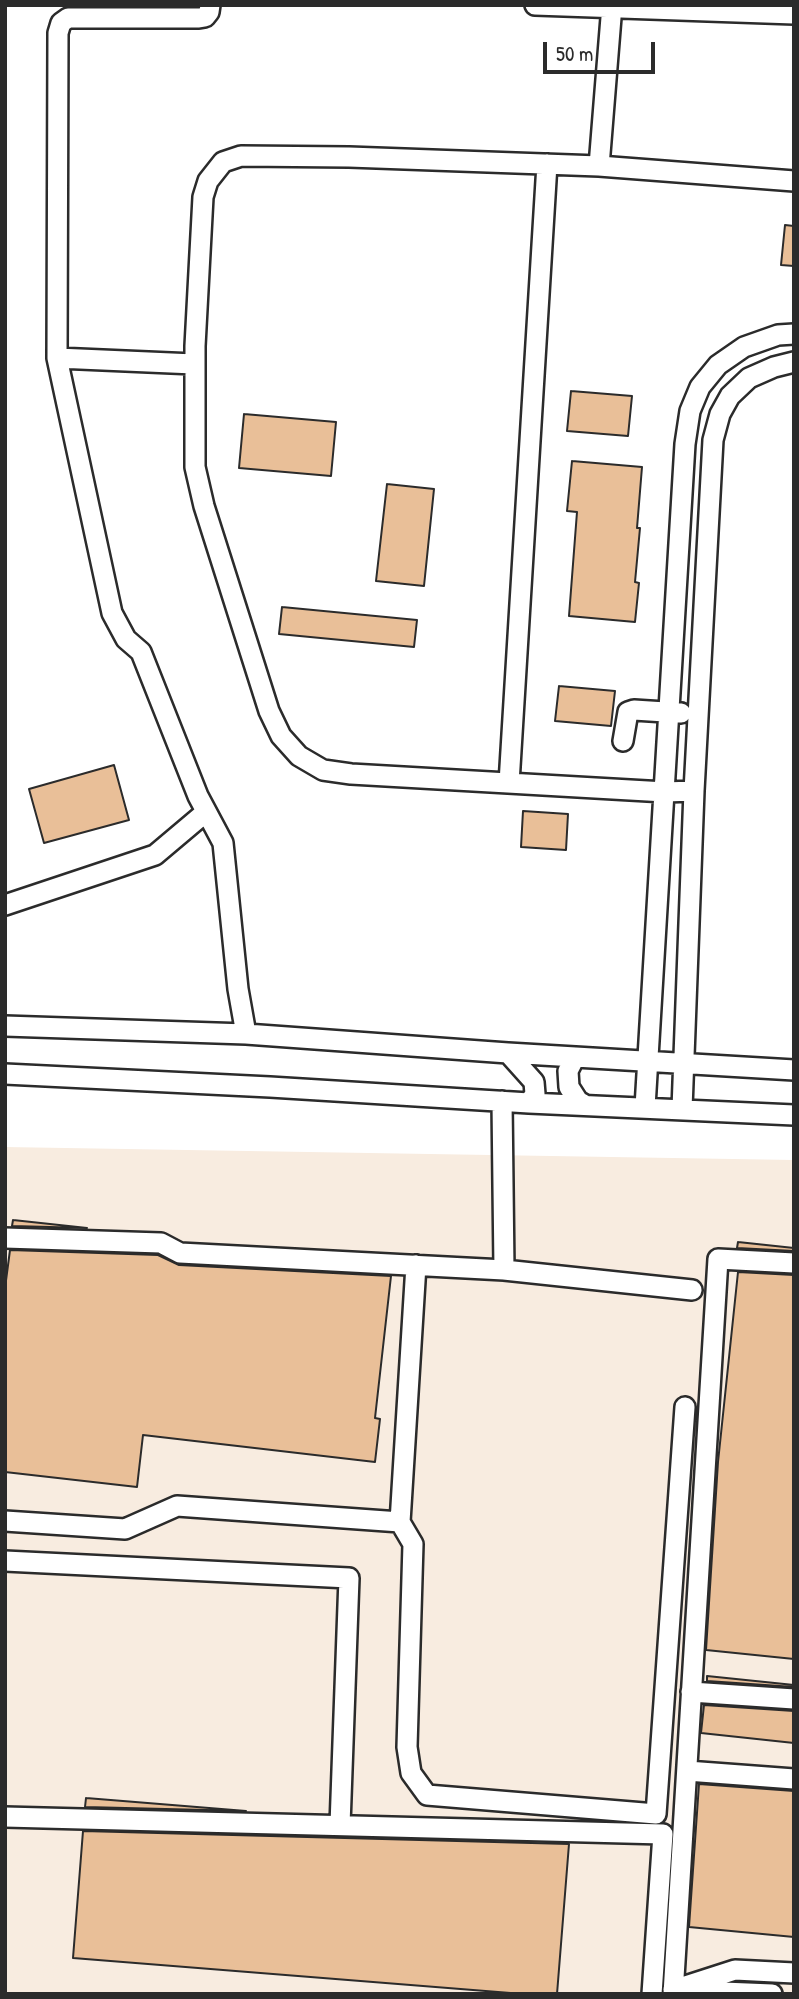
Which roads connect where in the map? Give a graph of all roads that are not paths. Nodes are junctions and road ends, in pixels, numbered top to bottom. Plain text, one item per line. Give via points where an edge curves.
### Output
1 (209, 5) edge
2 (535, 5) edge
3 (612, 7) edge
4 (794, 14) edge
5 (547, 164) junction
6 (599, 166) junction
7 (794, 181) edge
8 (794, 334) edge
9 (57, 358) junction
10 (794, 362) edge
11 (194, 364) junction
12 (670, 712) junction
13 (698, 714) junction
14 (623, 741) dead end
15 (509, 783) junction
16 (694, 791) junction
17 (666, 792) junction
18 (206, 812) junction
19 (5, 905) edge
20 (5, 1026) edge
21 (246, 1034) junction
22 (508, 1053) junction
23 (575, 1057) junction
24 (649, 1061) junction
25 (685, 1063) junction
26 (794, 1070) edge
27 (5, 1074) edge
28 (502, 1101) junction
29 (529, 1103) junction
30 (585, 1105) junction
31 (645, 1107) junction
32 (682, 1109) junction
33 (794, 1115) edge
34 (5, 1238) edge
35 (794, 1263) edge
36 (416, 1265) junction
37 (503, 1270) junction
38 (692, 1290) dead end
39 (685, 1407) dead end
40 (5, 1521) edge
41 (400, 1522) junction
42 (5, 1561) edge
43 (691, 1692) junction
44 (794, 1699) edge
45 (687, 1771) junction
46 (794, 1779) edge
47 (5, 1817) edge
48 (341, 1825) junction
49 (794, 1973) edge
50 (673, 1992) edge
51 (652, 1994) edge
52 (772, 1994) edge

1 - 9 street via 209,12 199,18 68,18 61,23
2 - 3 street
3 - 4 street
3 - 6 street
5 - 6 street
5 - 11 street via 254,156 223,162 208,181 204,197
5 - 15 street
6 - 7 street
8 - 12 street via 744,347 718,365 700,387 690,411
9 - 11 street
9 - 18 street via 112,613 141,652
10 - 13 street via 749,379 730,396 720,414 713,440
11 - 15 street via 195,467 204,506 281,736 299,756 323,770
12 - 13 street
12 - 14 street via 628,712
12 - 17 street
13 - 16 street
15 - 17 street
16 - 17 street
16 - 25 street
17 - 24 street
18 - 19 street via 155,855
18 - 21 street via 223,843
20 - 21 street
21 - 22 street
22 - 23 street
22 - 29 street via 534,1082 536,1094
23 - 24 street
23 - 30 street via 568,1071 569,1087
24 - 25 street
24 - 31 street
25 - 26 street
25 - 32 street
27 - 28 street
28 - 29 street
28 - 37 street
29 - 30 street
30 - 31 street
31 - 32 street
32 - 33 street
34 - 36 street via 161,1242 180,1253
35 - 43 street via 718,1259
36 - 37 street
36 - 41 street
37 - 38 street
39 - 41 street via 656,1814 427,1795 411,1773 407,1746 413,1544
40 - 41 street via 125,1529 177,1506
42 - 48 street via 349,1578
43 - 44 street
43 - 45 street
45 - 46 street
45 - 50 street
47 - 48 street
48 - 51 street via 663,1834
49 - 50 street via 735,1970
50 - 52 street

